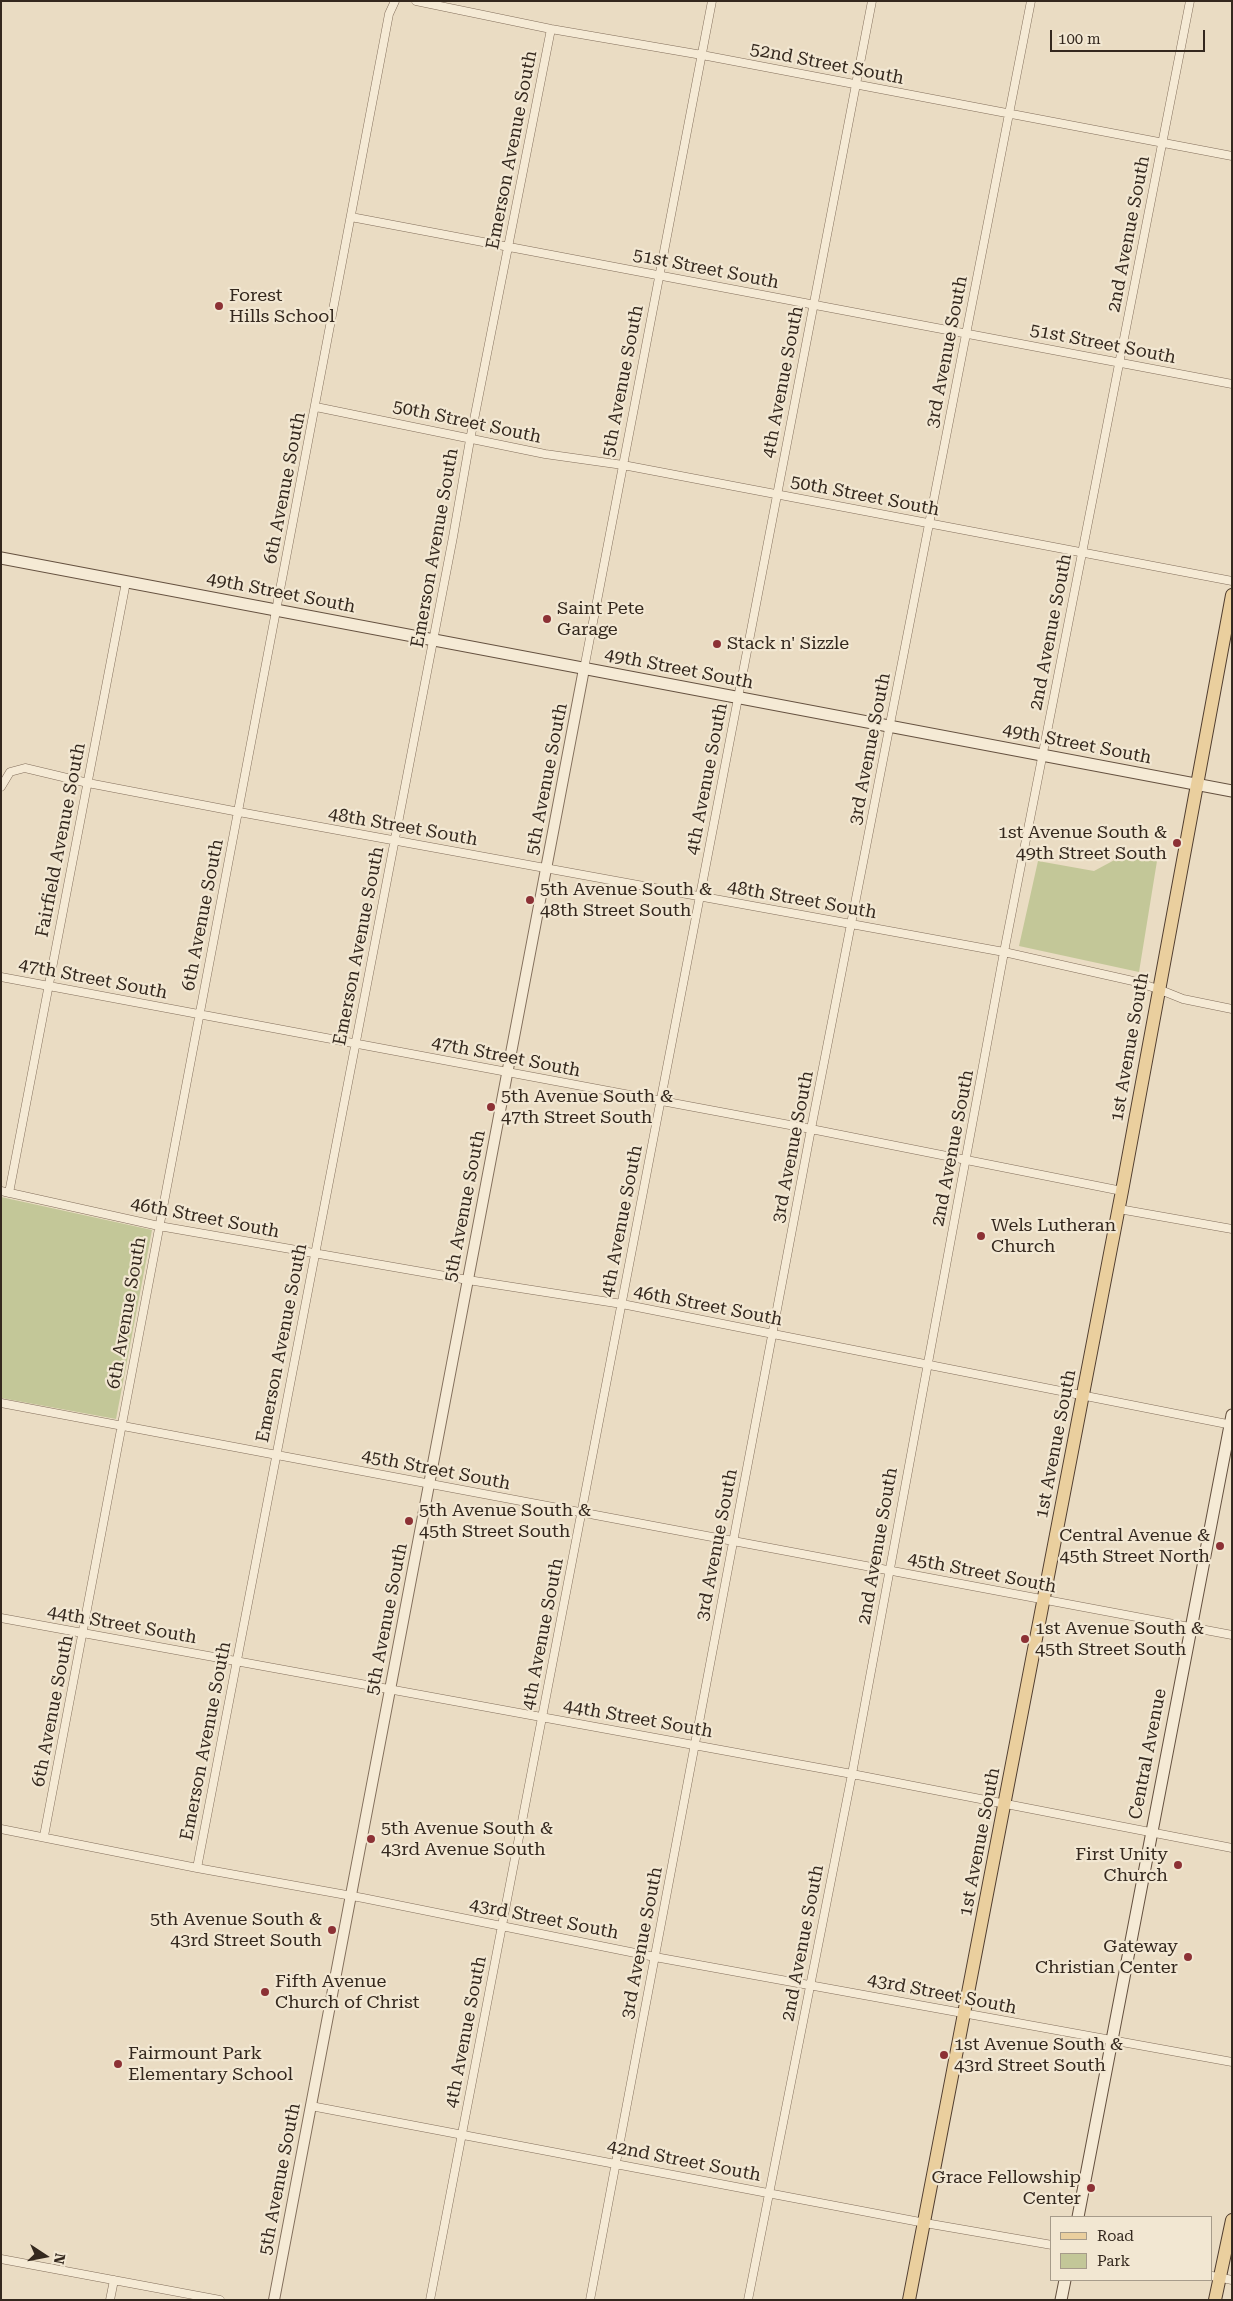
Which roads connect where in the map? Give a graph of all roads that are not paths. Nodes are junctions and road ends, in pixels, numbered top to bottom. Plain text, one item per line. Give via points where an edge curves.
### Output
1 (395, 1) edge
2 (416, 1) edge
3 (712, 1) edge
4 (872, 1) edge
5 (1031, 1) edge
6 (1190, 1) edge
7 (551, 29) junction
8 (702, 55) junction
9 (856, 84) junction
10 (1009, 113) junction
11 (1162, 142) junction
12 (1232, 156) edge
13 (351, 217) junction
14 (508, 247) junction
15 (660, 276) junction
16 (813, 305) junction
17 (966, 334) junction
18 (1119, 363) junction
19 (1232, 384) edge
20 (316, 407) junction
21 (470, 440) junction
22 (623, 465) junction
23 (777, 494) junction
24 (929, 524) junction
25 (1082, 553) junction
26 (1, 558) edge
27 (1232, 581) edge
28 (126, 582) junction
29 (1232, 595) edge
30 (277, 610) junction
31 (433, 639) junction
32 (584, 669) junction
33 (738, 698) junction
34 (890, 726) junction
35 (1042, 755) junction
36 (88, 783) junction
37 (1196, 784) junction
38 (1, 787) edge
39 (1232, 791) edge
40 (239, 812) junction
41 (394, 841) junction
42 (546, 869) junction
43 (700, 897) junction
44 (851, 925) junction
45 (1004, 952) junction
46 (1, 977) edge
47 (49, 986) junction
48 (1158, 989) junction
49 (1232, 1009) edge
50 (199, 1014) junction
51 (355, 1044) junction
52 (508, 1072) junction
53 (660, 1101) junction
54 (811, 1129) junction
55 (967, 1160) junction
56 (1122, 1191) junction
57 (5, 1192) edge
58 (1119, 1209) junction
59 (159, 1226) junction
60 (1232, 1229) edge
61 (315, 1254) junction
62 (468, 1280) junction
63 (622, 1304) junction
64 (773, 1334) junction
65 (927, 1365) junction
66 (1083, 1396) junction
67 (1, 1404) edge
68 (1231, 1421) edge
69 (122, 1426) junction
70 (276, 1455) junction
71 (429, 1484) junction
72 (582, 1513) junction
73 (733, 1541) junction
74 (888, 1570) junction
75 (1044, 1600) junction
76 (1, 1618) edge
77 (1190, 1627) junction
78 (83, 1633) junction
79 (1232, 1635) edge
80 (236, 1661) junction
81 (390, 1689) junction
82 (542, 1717) junction
83 (694, 1745) junction
84 (852, 1774) junction
85 (1005, 1804) junction
86 (1, 1829) edge
87 (1151, 1832) junction
88 (44, 1836) junction
89 (1232, 1848) edge
90 (196, 1868) junction
91 (351, 1896) junction
92 (502, 1926) junction
93 (655, 1957) junction
94 (811, 1985) junction
95 (965, 2013) junction
96 (1112, 2039) junction
97 (1232, 2062) edge
98 (310, 2106) junction
99 (462, 2134) junction
100 (616, 2163) junction
101 (768, 2192) junction
102 (1078, 2216) edge
103 (1232, 2220) edge
104 (925, 2223) junction
105 (1050, 2245) edge
106 (1, 2259) edge
107 (1221, 2278) edge
108 (114, 2280) junction
109 (1065, 2281) edge
110 (110, 2300) edge
111 (220, 2300) edge
112 (274, 2300) edge
113 (430, 2300) edge
114 (590, 2300) edge
115 (748, 2300) edge
116 (909, 2300) edge
117 (1061, 2300) edge
118 (1216, 2300) edge

1 - 13 street, 6th Avenue South
2 - 7 street, 52nd Street South
3 - 8 street, 5th Avenue South
4 - 9 street, 4th Avenue South
5 - 10 street, 3rd Avenue South
6 - 11 street, 2nd Avenue South
7 - 8 street, 52nd Street South
7 - 14 street, Emerson Avenue South
8 - 9 street, 52nd Street South
8 - 15 street, 5th Avenue South
9 - 10 street, 52nd Street South
9 - 16 street, 4th Avenue South
10 - 11 street, 52nd Street South
10 - 17 street, 3rd Avenue South
11 - 12 street, 52nd Street South
11 - 18 street, 2nd Avenue South
13 - 14 street, 51st Street South
13 - 20 street, 6th Avenue South
14 - 15 street, 51st Street South
14 - 21 street, Emerson Avenue South
15 - 16 street, 51st Street South
15 - 22 street, 5th Avenue South
16 - 17 street, 51st Street South
16 - 23 street, 4th Avenue South
17 - 18 street, 51st Street South
17 - 24 street, 3rd Avenue South
18 - 19 street, 51st Street South
18 - 25 street, 2nd Avenue South
20 - 21 street, 50th Street South
20 - 30 street, 6th Avenue South
21 - 22 street, 50th Street South
21 - 31 street, Emerson Avenue South
22 - 23 street, 50th Street South
22 - 32 street, 5th Avenue South
23 - 24 street, 50th Street South
23 - 33 street, 4th Avenue South
24 - 25 street, 50th Street South
24 - 34 street, 3rd Avenue South
25 - 27 street, 50th Street South
25 - 35 street, 2nd Avenue South
26 - 28 main road, 49th Street South
28 - 30 main road, 49th Street South
28 - 36 street, Fairfield Avenue South
29 - 37 main road, 1st Avenue South
30 - 31 main road, 49th Street South
30 - 40 street, 6th Avenue South
31 - 32 main road, 49th Street South
31 - 41 street, Emerson Avenue South
32 - 33 main road, 49th Street South
32 - 42 street, 5th Avenue South
33 - 34 main road, 49th Street South
33 - 43 street, 4th Avenue South
34 - 35 main road, 49th Street South
34 - 44 street, 3rd Avenue South
35 - 37 main road, 49th Street South
35 - 45 street, 2nd Avenue South
36 - 38 street, 48th Street South via 26,768 10,772
36 - 40 street, 48th Street South
36 - 47 street, Fairfield Avenue South
37 - 39 main road, 49th Street South
37 - 48 main road, 1st Avenue South
40 - 41 street, 48th Street South
40 - 50 street, 6th Avenue South
41 - 42 street, 48th Street South
41 - 51 street, Emerson Avenue South
42 - 43 street, 48th Street South
42 - 52 street, 5th Avenue South
43 - 44 street, 48th Street South
43 - 53 street, 4th Avenue South
44 - 45 street, 48th Street South
44 - 54 street, 3rd Avenue South
45 - 48 street, 48th Street South
45 - 55 street, 2nd Avenue South
46 - 47 street, 47th Street South
47 - 50 street, 47th Street South
47 - 57 street, Fairfield Avenue South
48 - 49 street, 48th Street South via 1183,999
48 - 56 main road, 1st Avenue South
50 - 51 street, 47th Street South
50 - 59 street, 6th Avenue South
51 - 52 street, 47th Street South
51 - 61 street, Emerson Avenue South
52 - 53 street, 47th Street South
52 - 62 street, 5th Avenue South
53 - 54 street, 47th Street South
53 - 63 street, 4th Avenue South
54 - 55 street, 47th Street South
54 - 64 street, 3rd Avenue South
55 - 56 street, 47th Street South
55 - 65 street, 2nd Avenue South
56 - 58 main road, 1st Avenue South
57 - 59 street, 46th Street South
58 - 60 street
58 - 66 main road, 1st Avenue South
59 - 61 street, 46th Street South
59 - 69 street, 6th Avenue South
61 - 62 street, 46th Street South
61 - 70 street, Emerson Avenue South
62 - 63 street, 46th Street South
62 - 71 street, 5th Avenue South
63 - 64 street, 46th Street South
63 - 72 street, 4th Avenue South
64 - 65 street, 46th Street South
64 - 73 street, 3rd Avenue South
65 - 66 street, 46th Street South
65 - 74 street, 2nd Avenue South
66 - 68 street, 46th Street South
66 - 75 main road, 1st Avenue South
67 - 69 street, 45th Street South
68 - 77 main road, Central Avenue
69 - 70 street, 45th Street South
69 - 78 street, 6th Avenue South
70 - 71 street, 45th Street South
70 - 80 street, Emerson Avenue South
71 - 72 street, 45th Street South
71 - 81 street, 5th Avenue South
72 - 73 street, 45th Street South
72 - 82 street, 4th Avenue South
73 - 74 street, 45th Street South
73 - 83 street, 3rd Avenue South
74 - 75 street, 45th Street South
74 - 84 street, 2nd Avenue South
75 - 77 street, 45th Street South
75 - 85 main road, 1st Avenue South
76 - 78 street, 44th Street South
77 - 79 street, 45th Street South
77 - 87 main road, Central Avenue
78 - 80 street, 44th Street South
78 - 88 street, 6th Avenue South
80 - 81 street, 44th Street South
80 - 90 street, Emerson Avenue South
81 - 82 street, 44th Street South
81 - 91 street, 5th Avenue South
82 - 83 street, 44th Street South
82 - 92 street, 4th Avenue South
83 - 84 street, 44th Street South
83 - 93 street, 3rd Avenue South
84 - 85 street, 44th Street South
84 - 94 street, 2nd Avenue South
85 - 87 street, 44th Street South
85 - 95 main road, 1st Avenue South
86 - 88 street, 43rd Street South
87 - 89 street, 44th Street South
87 - 96 main road, Central Avenue
88 - 90 street, 43rd Street South
90 - 91 street, 43rd Street South
91 - 92 street, 43rd Street South
91 - 98 street, 5th Avenue South
92 - 93 street, 43rd Street South
92 - 99 street, 4th Avenue South
93 - 94 street, 43rd Street South
93 - 100 street, 3rd Avenue South
94 - 95 street, 43rd Street South
94 - 101 street, 2nd Avenue South
95 - 96 street, 43rd Street South
95 - 104 main road, 1st Avenue South
96 - 97 street, 43rd Street South
96 - 102 main road, Central Avenue
98 - 99 street, 42nd Street South
98 - 112 street, 5th Avenue South
99 - 100 street, 42nd Street South
99 - 113 street, 4th Avenue South
100 - 101 street, 42nd Street South
100 - 114 street, 3rd Avenue South
101 - 104 street, 42nd Street South
101 - 115 street, 2nd Avenue South
103 - 107 main road
104 - 105 street, 42nd Street South
104 - 116 main road, 1st Avenue South
106 - 108 street
107 - 118 main road
108 - 110 street
108 - 111 street
109 - 117 main road

